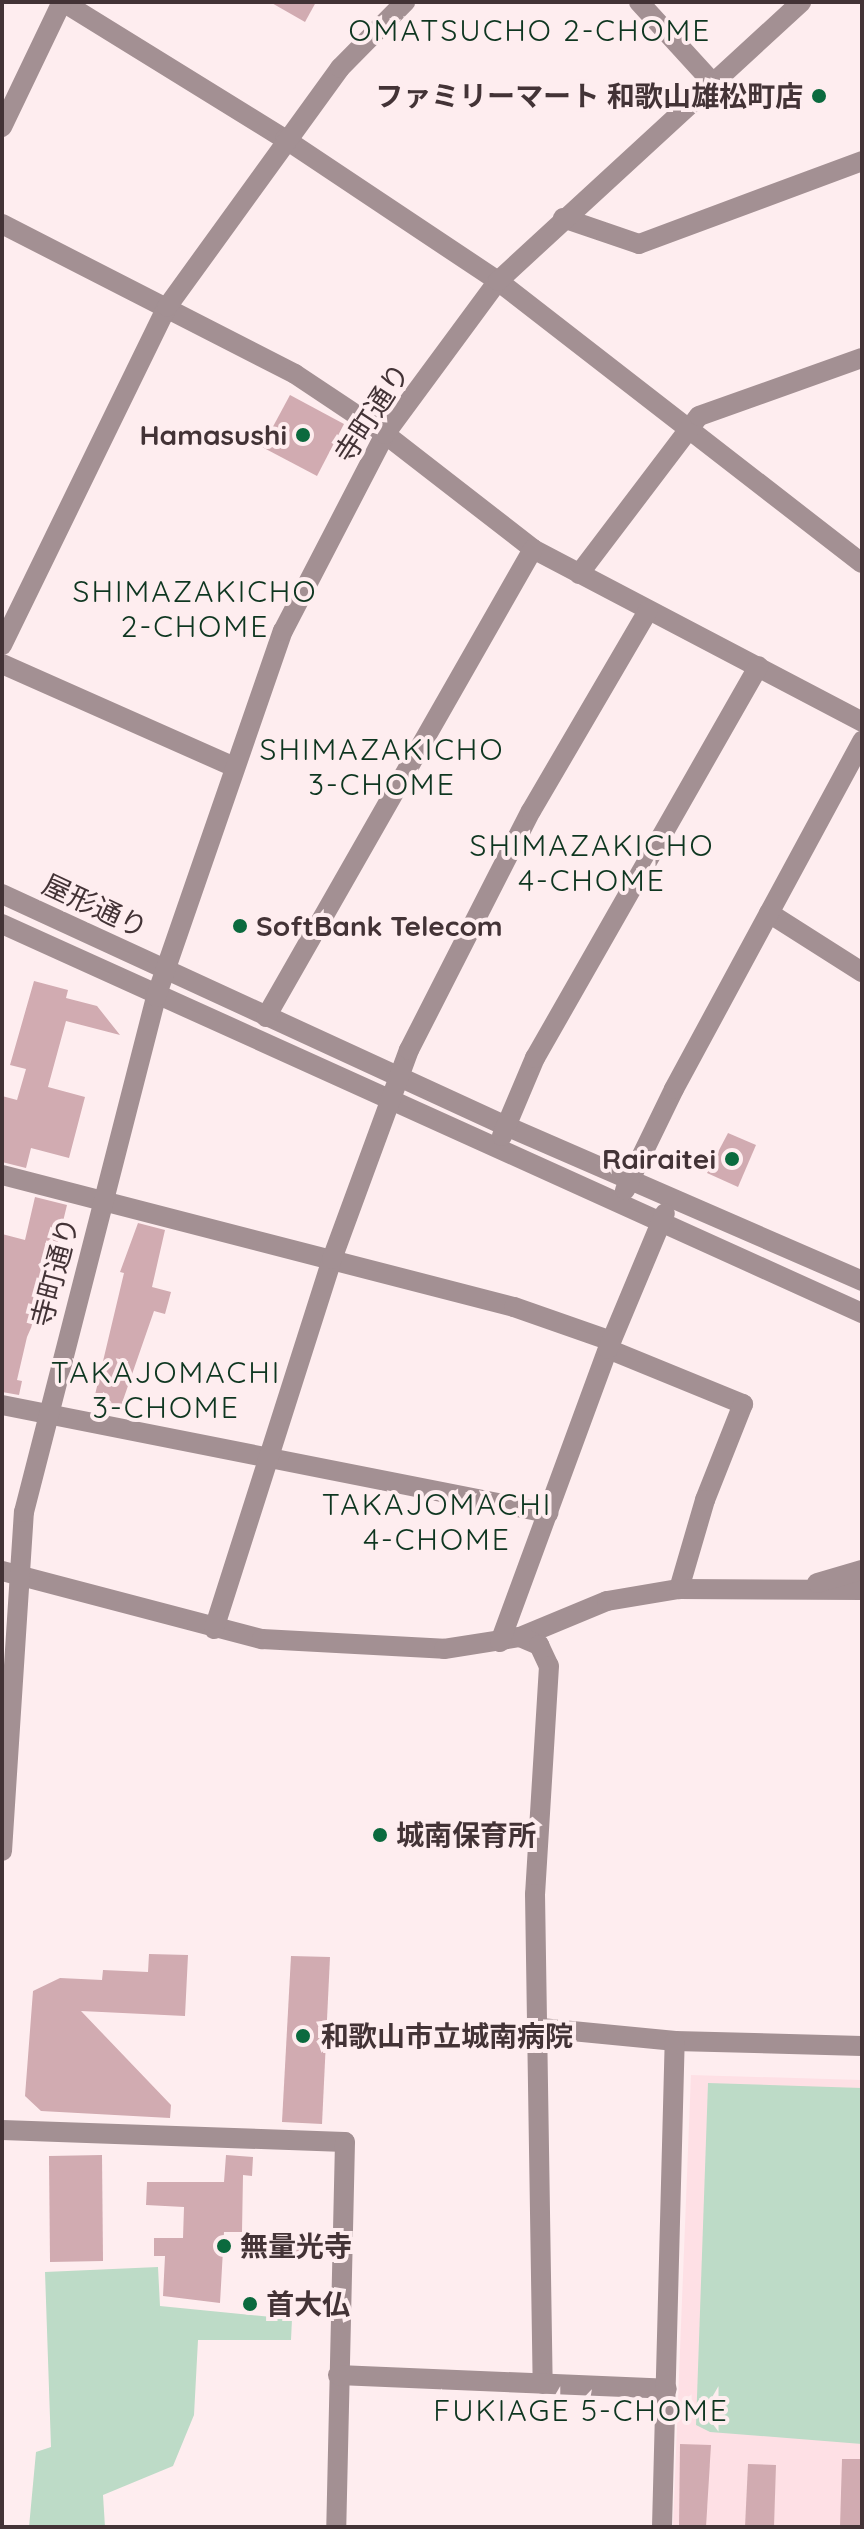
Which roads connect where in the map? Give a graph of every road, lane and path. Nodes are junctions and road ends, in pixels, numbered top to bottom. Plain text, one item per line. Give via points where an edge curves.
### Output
1 (62, 2) edge
2 (405, 2) edge
3 (639, 2) edge
4 (801, 2) edge
5 (712, 82) junction
6 (7, 100) edge
7 (2, 127) edge
8 (285, 139) junction
9 (862, 161) edge
10 (563, 218) junction
11 (2, 224) edge
12 (498, 281) junction
13 (167, 307) junction
14 (862, 358) edge
15 (689, 429) junction
16 (385, 434) junction
17 (533, 549) junction
18 (857, 553) edge
19 (579, 574) junction
20 (648, 611) junction
21 (2, 645) edge
22 (2, 664) edge
23 (759, 666) junction
24 (862, 722) edge
25 (862, 741) edge
26 (232, 766) junction
27 (2, 894) edge
28 (769, 913) junction
29 (2, 924) edge
30 (164, 970) junction
31 (862, 972) edge
32 (156, 997) junction
33 (266, 1017) junction
34 (399, 1077) junction
35 (393, 1104) junction
36 (506, 1126) junction
37 (496, 1150) junction
38 (2, 1175) edge
39 (630, 1180) junction
40 (671, 1198) junction
41 (103, 1202) junction
42 (618, 1204) junction
43 (660, 1223) junction
44 (332, 1259) junction
45 (862, 1281) edge
46 (862, 1313) edge
47 (609, 1345) junction
48 (2, 1405) edge
49 (47, 1413) junction
50 (268, 1455) junction
51 (548, 1513) junction
52 (862, 1570) edge
53 (10, 1573) edge
54 (810, 1586) junction
55 (679, 1589) junction
56 (862, 1590) edge
57 (214, 1629) junction
58 (520, 1637) junction
59 (500, 1642) junction
60 (2, 1851) edge
61 (541, 2028) junction
62 (675, 2041) junction
63 (862, 2046) edge
64 (2, 2130) edge
65 (338, 2375) junction
66 (543, 2384) junction
67 (667, 2389) junction
68 (336, 2527) edge
69 (662, 2527) edge

1 - 6 street
1 - 8 street
2 - 8 street via 340,68
3 - 5 street
4 - 5 street, 寺町通り
5 - 10 street, 寺町通り
6 - 7 street
8 - 12 street
8 - 13 street
9 - 10 street via 639,244
10 - 12 street, 寺町通り
11 - 13 street
12 - 15 street
12 - 16 street, 寺町通り
13 - 16 street via 295,374
13 - 21 street
14 - 15 street via 699,416
15 - 18 street
15 - 19 street
16 - 17 street
16 - 26 street, 寺町通り via 283,631
17 - 19 street
17 - 33 street
19 - 20 street
20 - 23 street
20 - 34 street via 531,811
22 - 26 street
23 - 24 street
23 - 36 street via 535,1058
25 - 28 street
26 - 30 street, 寺町通り
27 - 30 street, 屋形通り
28 - 31 street
28 - 39 street
29 - 32 street, 屋形通り
30 - 32 street, 寺町通り
30 - 33 street, 屋形通り
32 - 35 street, 屋形通り
32 - 41 street, 寺町通り
33 - 34 street, 屋形通り
34 - 35 street
34 - 36 street, 屋形通り
35 - 37 street, 屋形通り
35 - 44 street
36 - 37 street
36 - 39 street, 屋形通り
37 - 42 street, 屋形通り
38 - 41 street
39 - 40 street, 屋形通り
39 - 42 street
40 - 43 street
40 - 45 street, 屋形通り
41 - 44 street
41 - 49 street, 寺町通り
42 - 43 street, 屋形通り
43 - 46 street, 屋形通り
43 - 47 street
44 - 47 street via 514,1307
44 - 50 street
47 - 51 street
47 - 55 street via 743,1404 705,1500
48 - 49 street
49 - 50 street
49 - 53 street, 寺町通り
50 - 51 street
50 - 57 street
51 - 59 street
52 - 54 street
53 - 57 street
53 - 60 street, 寺町通り
54 - 55 street
54 - 56 street
55 - 58 street via 607,1601
57 - 59 street via 262,1639 444,1649
58 - 59 street
58 - 61 street via 539,1645 549,1666 535,1894
61 - 62 street
61 - 66 street
62 - 63 street
62 - 67 street
64 - 65 street via 345,2142
65 - 66 street
65 - 68 street
66 - 67 street
67 - 69 street

